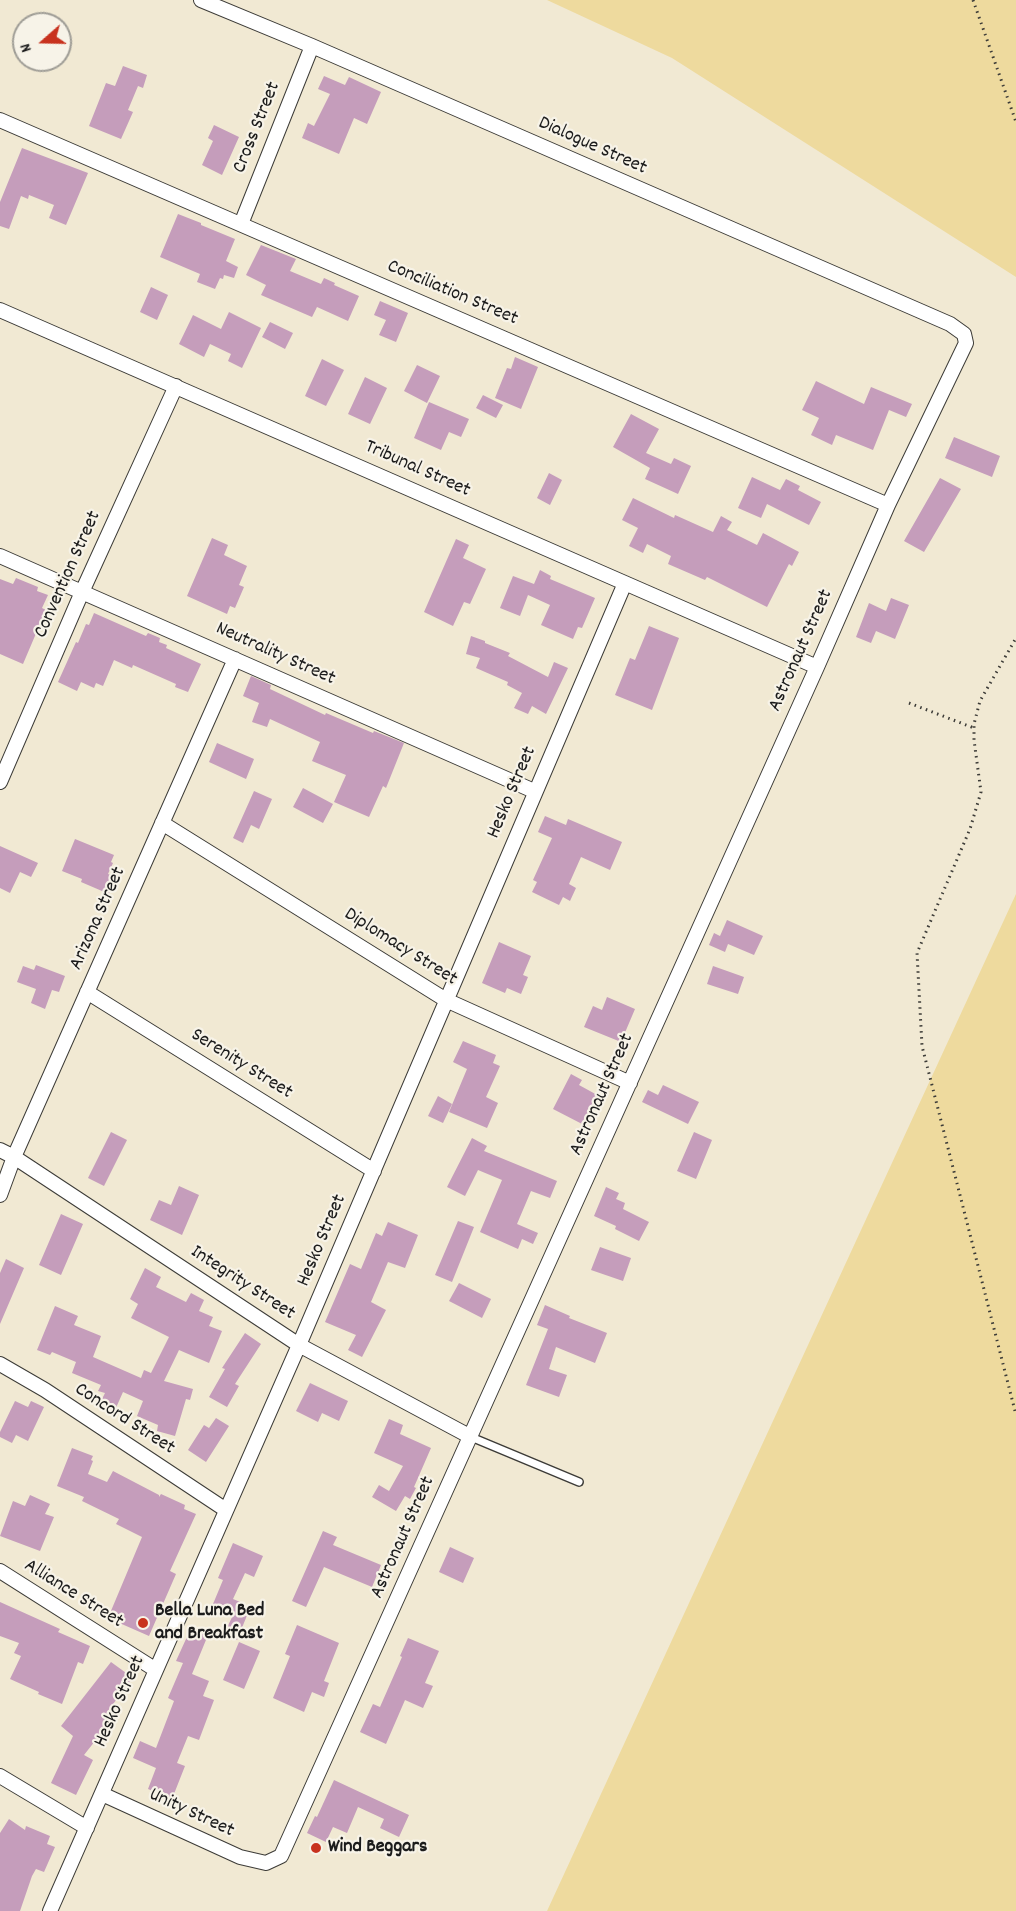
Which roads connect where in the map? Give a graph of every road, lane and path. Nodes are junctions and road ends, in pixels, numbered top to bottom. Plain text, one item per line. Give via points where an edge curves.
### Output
1 (201, 0) edge
2 (973, 0) edge
3 (312, 46) junction
4 (0, 120) edge
5 (1016, 122) edge
6 (241, 224) junction
7 (0, 310) edge
8 (964, 334) joint
9 (176, 386) junction
10 (888, 505) junction
11 (0, 556) edge
12 (624, 583) junction
13 (82, 592) junction
14 (1016, 638) edge
15 (235, 659) junction
16 (817, 667) junction
17 (909, 703) dead end
18 (974, 728) junction
19 (0, 782) edge
20 (534, 791) junction
21 (162, 823) junction
22 (87, 992) junction
23 (446, 1000) junction
24 (630, 1083) junction
25 (0, 1150) edge
26 (14, 1157) junction
27 (374, 1171) junction
28 (0, 1195) edge
29 (299, 1345) junction
30 (0, 1364) edge
31 (1015, 1411) edge
32 (471, 1437) junction
33 (579, 1482) dead end
34 (226, 1510) junction
35 (0, 1571) edge
36 (156, 1670) junction
37 (0, 1776) edge
38 (102, 1794) junction
39 (87, 1828) junction
40 (266, 1863) joint
41 (50, 1911) edge

1 - 3 street, Dialogue Street
2 - 5 path
3 - 6 street, Cross Street
3 - 8 street, Dialogue Street via 950,324
4 - 6 street, Conciliation Street
6 - 10 street, Conciliation Street
7 - 9 street, Tribunal Street
8 - 10 street, Astronaut Street via 966,343
9 - 12 street, Tribunal Street
9 - 13 street, Convention Street
10 - 16 street, Astronaut Street
11 - 13 street, Neutrality Street
12 - 16 street, Tribunal Street
12 - 20 street, Hesko Street
13 - 15 street, Neutrality Street
13 - 19 street, Convention Street
14 - 18 path via 980,701
15 - 20 street, Neutrality Street
15 - 21 street, Arizona Street
16 - 24 street, Astronaut Street
17 - 18 path
18 - 31 path via 981,792 970,829 916,953 917,987 922,1046
20 - 23 street, Hesko Street
21 - 22 street, Arizona Street
21 - 23 street, Diplomacy Street
22 - 26 street, Arizona Street
22 - 27 street, Serenity Street
23 - 24 street, Diplomacy Street
23 - 27 street, Hesko Street
24 - 32 street, Astronaut Street
25 - 26 street, Integrity Street
26 - 28 street, Arizona Street
26 - 29 street, Integrity Street
27 - 29 street, Hesko Street
29 - 32 street, Integrity Street
29 - 34 street, Hesko Street
30 - 34 street, Concord Street
32 - 33 lane
32 - 40 street, Astronaut Street via 281,1856
34 - 36 street, Hesko Street
35 - 36 street, Alliance Street
36 - 38 street, Hesko Street
37 - 39 street
38 - 39 street, Hesko Street
38 - 40 street, Unity Street via 240,1857
39 - 41 street, Hesko Street

